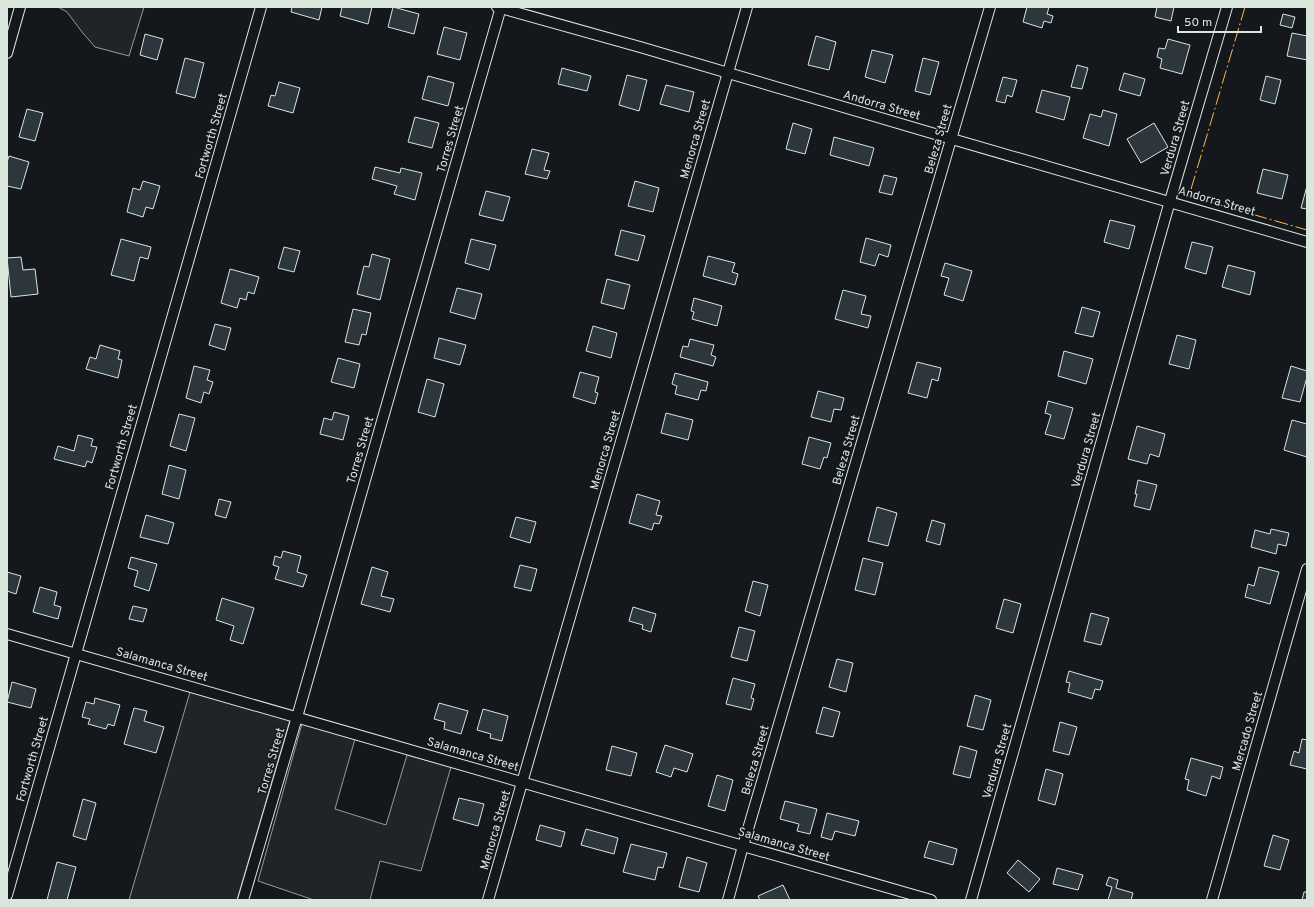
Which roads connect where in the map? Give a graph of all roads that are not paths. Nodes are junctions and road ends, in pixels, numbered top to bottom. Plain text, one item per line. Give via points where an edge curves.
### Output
1 (20, 7) edge
2 (261, 7) edge
3 (500, 7) edge
4 (747, 7) edge
5 (990, 7) edge
6 (1227, 7) edge
7 (7, 53) edge
8 (728, 73) junction
9 (952, 139) junction
10 (1170, 201) junction
11 (1307, 242) edge
12 (1307, 569) edge
13 (7, 634) edge
14 (75, 653) junction
15 (297, 717) junction
16 (523, 782) junction
17 (743, 846) junction
18 (7, 895) edge
19 (243, 900) edge
20 (488, 900) edge
21 (728, 900) edge
22 (931, 900) edge
23 (971, 900) edge
24 (1212, 900) edge

1 - 7 street
2 - 14 street, Fortworth Street
3 - 8 street, Andorra Street
3 - 15 street, Torres Street
4 - 8 street, Menorca Street
5 - 9 street, Beleza Street
6 - 10 street, Verdura Street
8 - 9 street, Andorra Street
8 - 16 street, Menorca Street
9 - 10 street, Andorra Street
9 - 17 street, Beleza Street
10 - 11 street, Andorra Street
10 - 23 street, Verdura Street
12 - 24 street, Mercado Street
13 - 14 street, Salamanca Street
14 - 15 street, Salamanca Street
14 - 18 street, Fortworth Street
15 - 16 street, Salamanca Street
15 - 19 street, Torres Street
16 - 17 street, Salamanca Street
16 - 20 street, Menorca Street
17 - 21 street, Beleza Street
17 - 22 street, Salamanca Street

